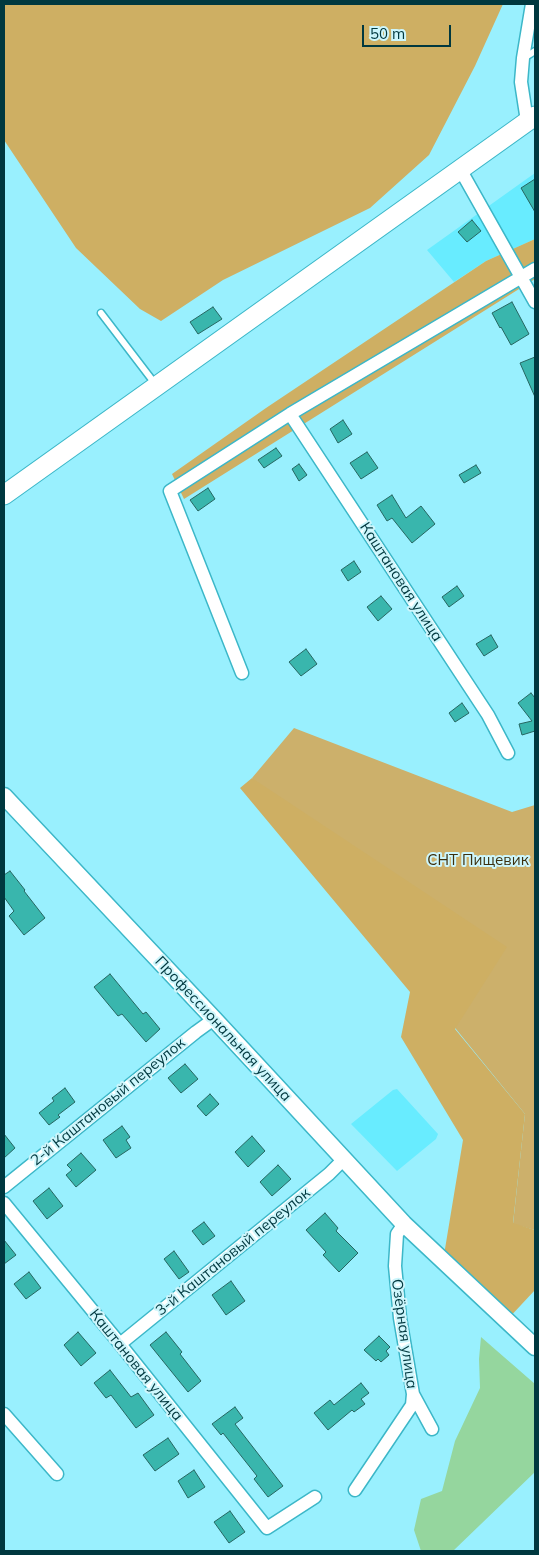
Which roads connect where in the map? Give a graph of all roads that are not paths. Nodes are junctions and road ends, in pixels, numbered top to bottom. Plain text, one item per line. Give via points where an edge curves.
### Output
1 (532, 4) edge
2 (535, 50) edge
3 (523, 58) junction
4 (531, 118) edge
5 (460, 169) junction
6 (535, 270) edge
7 (522, 277) junction
8 (535, 302) edge
9 (101, 313) dead end
10 (157, 386) junction
11 (290, 414) junction
12 (4, 495) edge
13 (242, 672) dead end
14 (508, 752) dead end
15 (4, 796) edge
16 (214, 1019) junction
17 (344, 1159) junction
18 (4, 1187) edge
19 (4, 1202) edge
20 (404, 1224) junction
21 (120, 1344) junction
22 (535, 1346) edge
23 (413, 1394) junction
24 (4, 1414) edge
25 (432, 1429) dead end
26 (58, 1474) dead end
27 (354, 1490) dead end
28 (316, 1496) dead end

1 - 3 street
2 - 3 lane
3 - 4 street via 521,82
4 - 5 main road
5 - 7 street
5 - 10 main road
6 - 7 street
7 - 8 street
7 - 11 street
9 - 10 lane
10 - 12 main road
11 - 13 street via 170,491
11 - 14 street, Каштановая улица via 488,715
15 - 16 street, Профессиональная улица
16 - 17 street, Профессиональная улица
16 - 18 street, 2-й Каштановый переулок
17 - 20 street, Профессиональная улица
17 - 21 street, 3-й Каштановый переулок
19 - 21 street, Каштановая улица
20 - 22 street, Профессиональная улица
20 - 23 street, Озёрная улица via 396,1234 395,1266
21 - 28 street, Каштановая улица via 267,1528
23 - 25 street
23 - 27 street, Озёрная улица via 409,1411
24 - 26 street

